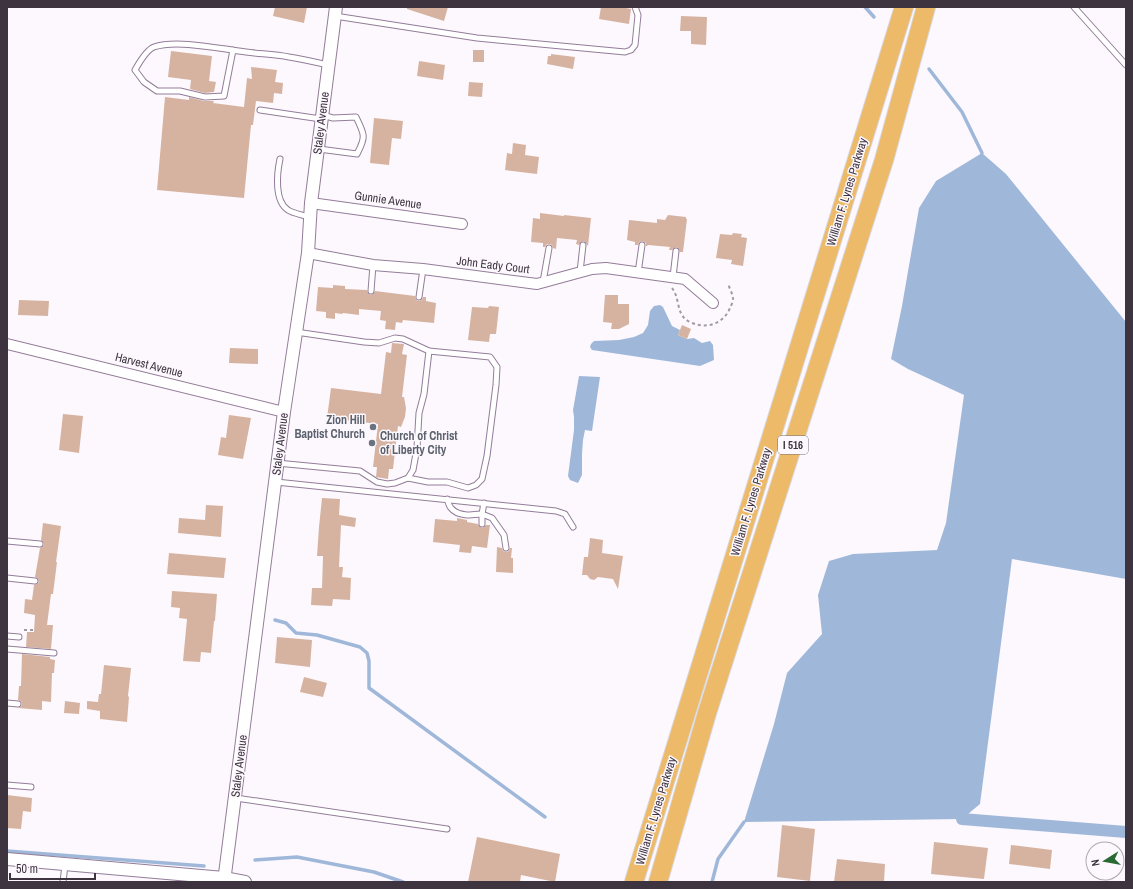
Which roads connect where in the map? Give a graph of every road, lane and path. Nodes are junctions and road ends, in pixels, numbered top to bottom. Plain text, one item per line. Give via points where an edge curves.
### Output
1 (635, 7) edge
2 (904, 7) edge
3 (926, 7) edge
4 (1074, 7) edge
5 (336, 11) edge
6 (233, 50) junction
7 (1126, 64) edge
8 (329, 65) junction
9 (260, 110) dead end
10 (322, 117) junction
11 (318, 149) junction
12 (280, 159) dead end
13 (311, 203) junction
14 (310, 217) junction
15 (462, 224) dead end
16 (583, 245) dead end
17 (642, 245) dead end
18 (548, 248) dead end
19 (676, 251) dead end
20 (308, 253) junction
21 (373, 265) junction
22 (423, 269) junction
23 (580, 272) junction
24 (638, 272) junction
25 (671, 281) junction
26 (543, 282) junction
27 (728, 284) dead end
28 (370, 290) dead end
29 (419, 297) dead end
30 (713, 304) dead end
31 (296, 332) junction
32 (7, 344) edge
33 (429, 351) junction
34 (284, 412) junction
35 (277, 463) junction
36 (408, 478) junction
37 (275, 482) junction
38 (447, 500) junction
39 (484, 503) junction
40 (482, 514) junction
41 (482, 524) dead end
42 (573, 527) dead end
43 (7, 541) edge
44 (40, 544) dead end
45 (506, 548) dead end
46 (7, 578) edge
47 (35, 581) dead end
48 (7, 636) edge
49 (19, 637) dead end
50 (7, 649) edge
51 (54, 653) dead end
52 (7, 703) edge
53 (18, 704) dead end
54 (7, 785) edge
55 (31, 787) dead end
56 (235, 798) junction
57 (447, 829) dead end
58 (7, 859) edge
59 (65, 864) junction
60 (224, 880) edge
61 (63, 882) edge
62 (245, 882) edge
63 (634, 882) edge
64 (658, 882) edge

1 - 5 lane via 638,15 635,45 625,52 477,38
2 - 63 highway, William F. Lynes Parkway / I 516
3 - 64 highway, William F. Lynes Parkway / I 516 via 884,160 707,713
4 - 7 lane
5 - 8 street, Staley Avenue
6 - 6 lane via 167,44 153,48 135,70 144,82 157,91 180,91 205,97 224,96
6 - 8 lane
8 - 10 street, Staley Avenue
9 - 10 lane
10 - 11 street, Staley Avenue
10 - 11 lane via 356,117 362,130 363,141 357,154
11 - 13 street, Staley Avenue
12 - 14 lane via 278,192 281,203 288,210
13 - 14 street, Staley Avenue
13 - 15 street, Gunnie Avenue
14 - 20 street, Staley Avenue
16 - 23 lane
17 - 24 lane
18 - 26 lane
19 - 25 lane
20 - 21 street, John Eady Court
20 - 31 street, Staley Avenue
21 - 22 street, John Eady Court
21 - 28 lane
22 - 26 street, John Eady Court via 537,284
22 - 29 lane
23 - 24 street, John Eady Court via 606,268
23 - 26 street, John Eady Court
24 - 25 street, John Eady Court
25 - 27 path via 680,312 687,320 700,326 718,323 728,313 733,300
25 - 30 street, John Eady Court via 685,279
31 - 33 lane via 379,343 403,338
31 - 34 street, Staley Avenue
32 - 34 street, Harvest Avenue
33 - 36 lane via 419,413 417,448 413,470
33 - 36 lane via 490,357 497,367 487,456 482,479 468,488 447,482
34 - 35 street, Staley Avenue
35 - 36 lane via 360,471 377,482 388,484
35 - 37 street, Staley Avenue
37 - 38 lane
37 - 56 street, Staley Avenue
38 - 39 lane
38 - 40 lane via 456,512 470,516
39 - 40 lane
39 - 42 lane via 556,511 565,514
40 - 41 lane
40 - 45 lane via 492,518 504,535
43 - 44 lane
46 - 47 lane
48 - 49 lane
50 - 51 lane
52 - 53 lane
54 - 55 lane
56 - 57 lane
56 - 60 street, Staley Avenue
58 - 59 street
59 - 60 street
59 - 61 lane
60 - 62 street

